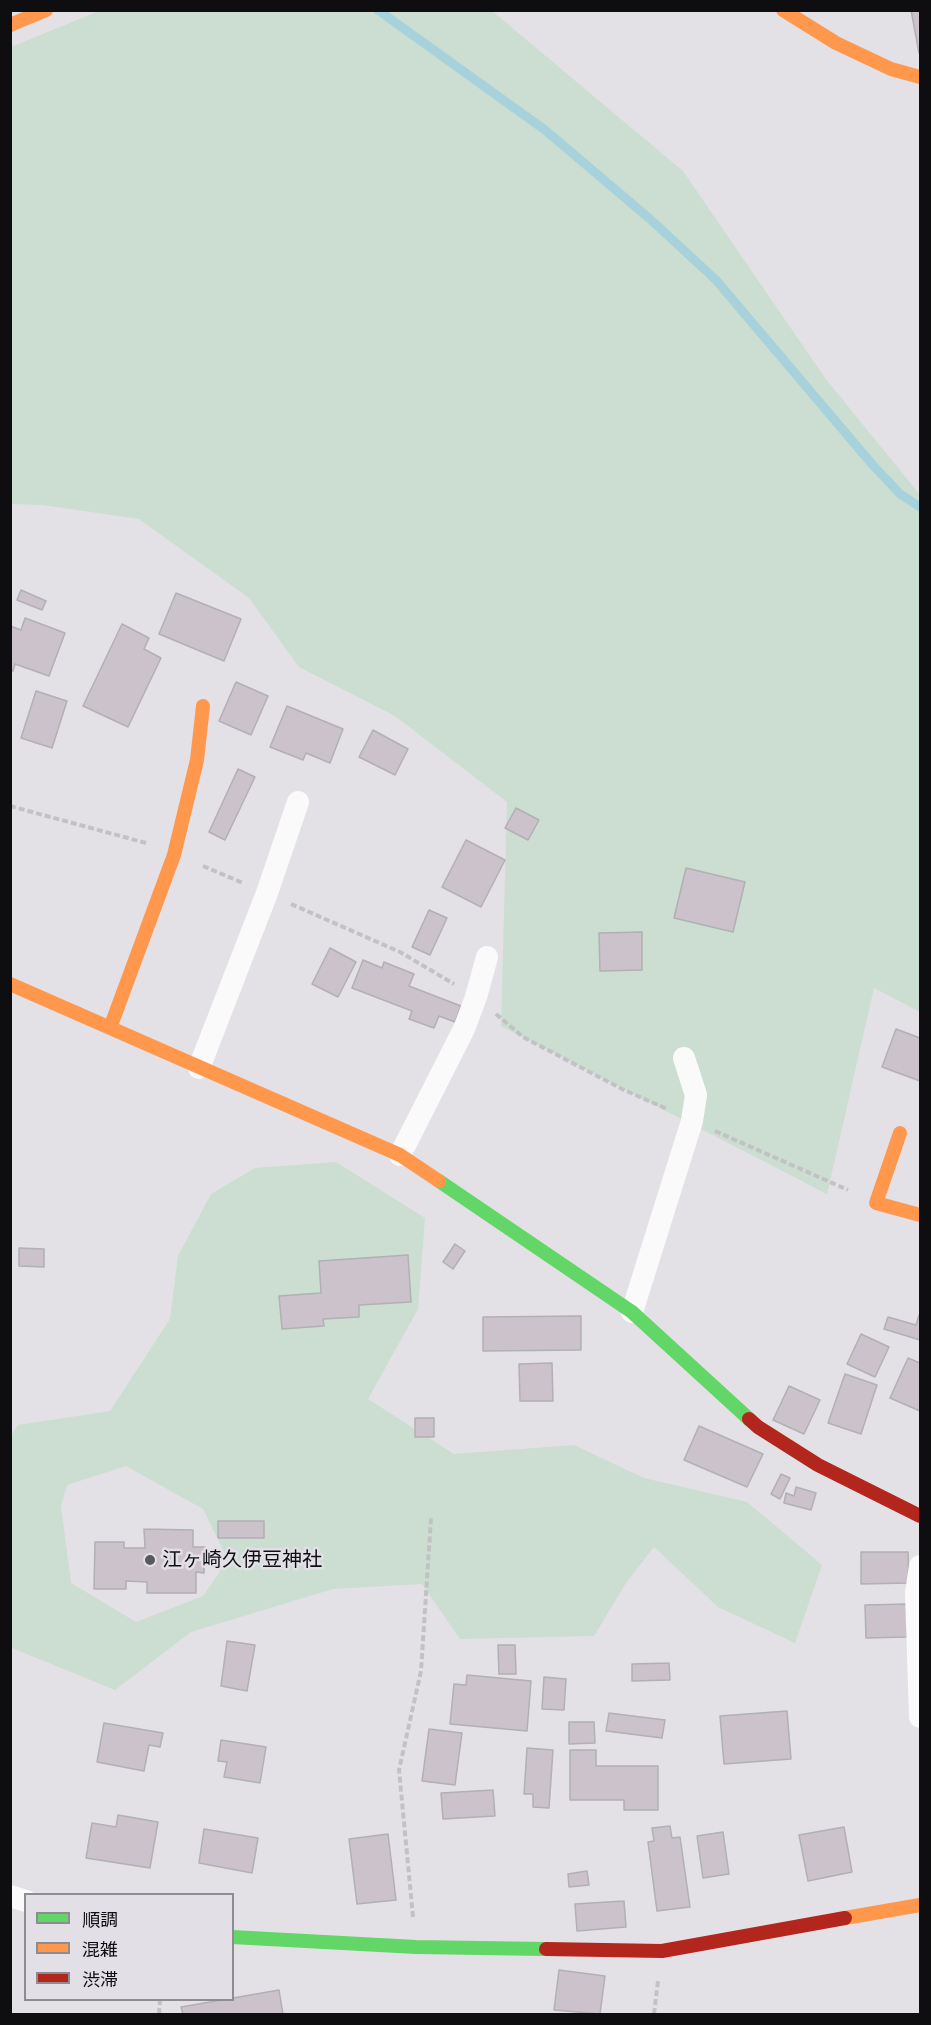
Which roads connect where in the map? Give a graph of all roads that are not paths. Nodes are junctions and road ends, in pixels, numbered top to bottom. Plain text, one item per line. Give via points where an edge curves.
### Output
1 (45, 10) edge
2 (783, 10) edge
3 (10, 25) edge
4 (921, 78) edge
5 (203, 706) dead end
6 (297, 802) dead end
7 (487, 957) dead end
8 (10, 984) edge
9 (110, 1028) junction
10 (684, 1058) dead end
11 (200, 1068) junction
12 (900, 1133) dead end
13 (400, 1155) junction
14 (921, 1215) edge
15 (632, 1312) junction
16 (921, 1516) edge
17 (921, 1566) edge
18 (921, 1717) edge
19 (921, 1905) edge
20 (234, 1937) edge

1 - 3 street
2 - 4 street via 836,43 891,69
5 - 9 street via 197,760 174,855
6 - 11 street
7 - 13 street via 464,1029
8 - 9 street
9 - 11 street
10 - 15 street via 696,1095 692,1120
11 - 13 street
12 - 14 street via 876,1203
13 - 15 street
15 - 16 street via 758,1427 818,1465
17 - 18 street via 916,1593
19 - 20 street via 662,1951 416,1947

